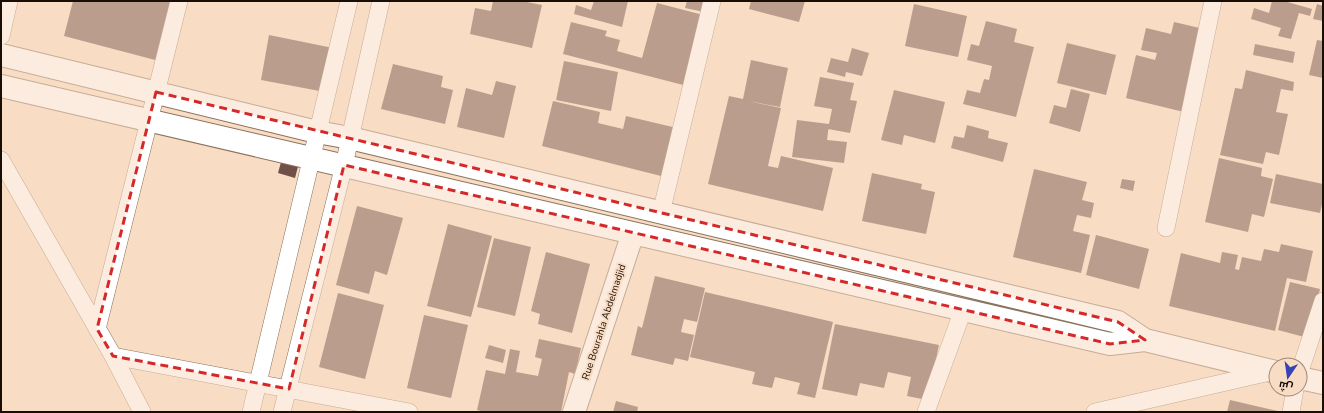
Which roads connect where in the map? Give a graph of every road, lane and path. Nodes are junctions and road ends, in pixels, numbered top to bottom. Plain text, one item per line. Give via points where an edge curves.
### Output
1 (9, 1) edge
2 (179, 1) edge
3 (349, 1) edge
4 (381, 1) edge
5 (712, 1) edge
6 (1213, 1) edge
7 (1, 36) edge
8 (1, 55) edge
9 (1, 86) edge
10 (156, 92) junction
11 (149, 121) junction
12 (317, 132) junction
13 (350, 138) junction
14 (312, 159) junction
15 (1, 160) edge
16 (344, 165) junction
17 (661, 213) junction
18 (1166, 228) dead end
19 (633, 233) junction
20 (1323, 300) edge
21 (963, 310) junction
22 (97, 328) junction
23 (1145, 340) junction
24 (113, 356) junction
25 (1305, 357) edge
26 (1268, 371) edge
27 (1268, 373) edge
28 (1308, 380) edge
29 (259, 383) junction
30 (1323, 383) edge
31 (289, 389) junction
32 (1294, 397) edge
33 (403, 411) edge
34 (142, 412) edge
35 (251, 412) edge
36 (282, 412) edge
37 (574, 412) edge
38 (926, 412) edge
39 (1095, 412) edge
40 (1291, 412) edge

1 - 7 street
2 - 10 street
3 - 12 street
4 - 13 street
5 - 17 street
6 - 18 street
8 - 10 street
9 - 11 street
10 - 11 street
10 - 12 street
11 - 14 street
11 - 22 street
12 - 13 street
12 - 14 street
13 - 16 street
13 - 17 street
14 - 16 street
14 - 29 street
15 - 22 street
16 - 19 street
16 - 31 street
17 - 23 street via 1118,322
19 - 21 street
19 - 37 street, Rue Bourahla Abdelmadjid
20 - 25 street
21 - 23 street via 1110,344
21 - 38 street
22 - 24 street
23 - 26 street
24 - 29 street
24 - 34 street
27 - 39 street
28 - 30 street
29 - 31 street
29 - 35 street
31 - 33 street
31 - 36 street
32 - 40 street

